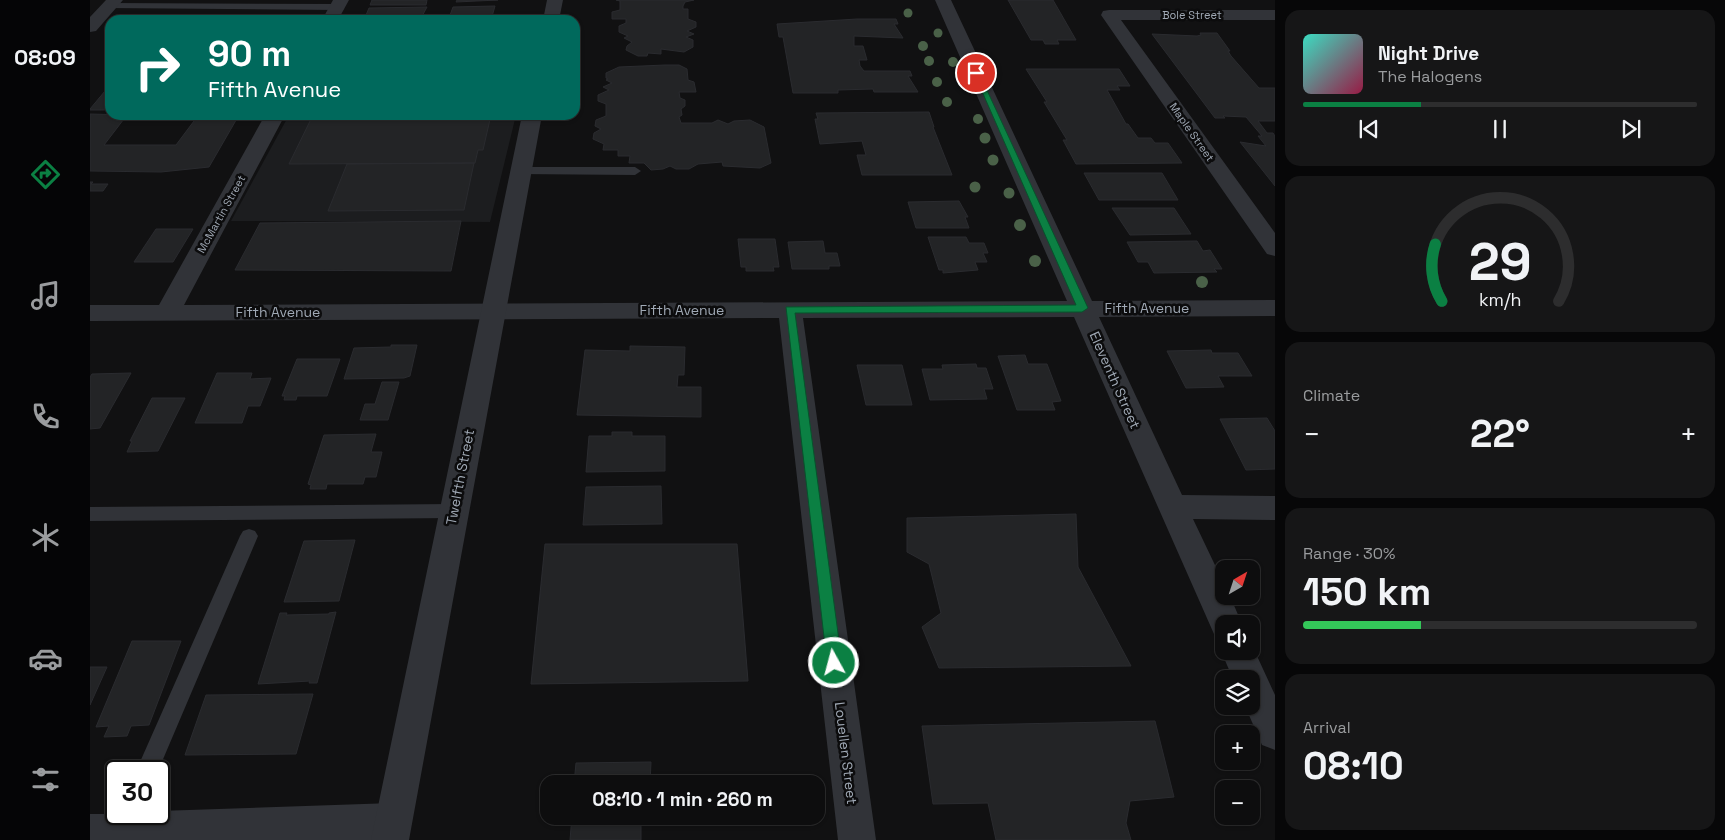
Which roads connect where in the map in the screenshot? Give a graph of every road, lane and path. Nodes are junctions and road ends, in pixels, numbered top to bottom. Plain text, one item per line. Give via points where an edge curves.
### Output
1 (555, 0) edge
2 (943, 0) edge
3 (112, 3) edge
4 (336, 9) edge
5 (552, 15) edge
6 (1109, 15) joint
7 (1275, 15) edge
8 (90, 27) edge
9 (272, 120) edge
10 (531, 120) edge
11 (521, 171) junction
12 (636, 171) dead end
13 (1275, 248) edge
14 (1082, 308) junction
15 (1275, 308) edge
16 (790, 310) junction
17 (492, 311) junction
18 (90, 313) edge
19 (167, 313) junction
20 (1173, 507) junction
21 (1275, 508) edge
22 (453, 511) junction
23 (90, 514) edge
24 (250, 536) dead end
25 (1222, 615) edge
26 (1260, 700) edge
27 (1275, 733) edge
28 (152, 760) edge
29 (113, 826) edge
30 (391, 831) edge
31 (857, 840) edge

1 - 5 street
2 - 14 street, Eleventh Street
3 - 4 lane
3 - 8 street
6 - 7 street, Bole Street
6 - 13 street, Maple Street
9 - 19 street, McMartin Street
10 - 11 street, Twelfth Street
11 - 12 lane
11 - 17 street, Twelfth Street
14 - 15 street, Fifth Avenue
14 - 16 street, Fifth Avenue
14 - 20 street, Eleventh Street
16 - 17 street, Fifth Avenue
16 - 31 street, Louellen Street
17 - 19 street, Fifth Avenue
17 - 22 street, Twelfth Street
18 - 19 street, Fifth Avenue
20 - 21 street
20 - 25 street, Eleventh Street
22 - 23 lane
22 - 30 street, Twelfth Street
24 - 28 lane
26 - 27 street
29 - 30 street

